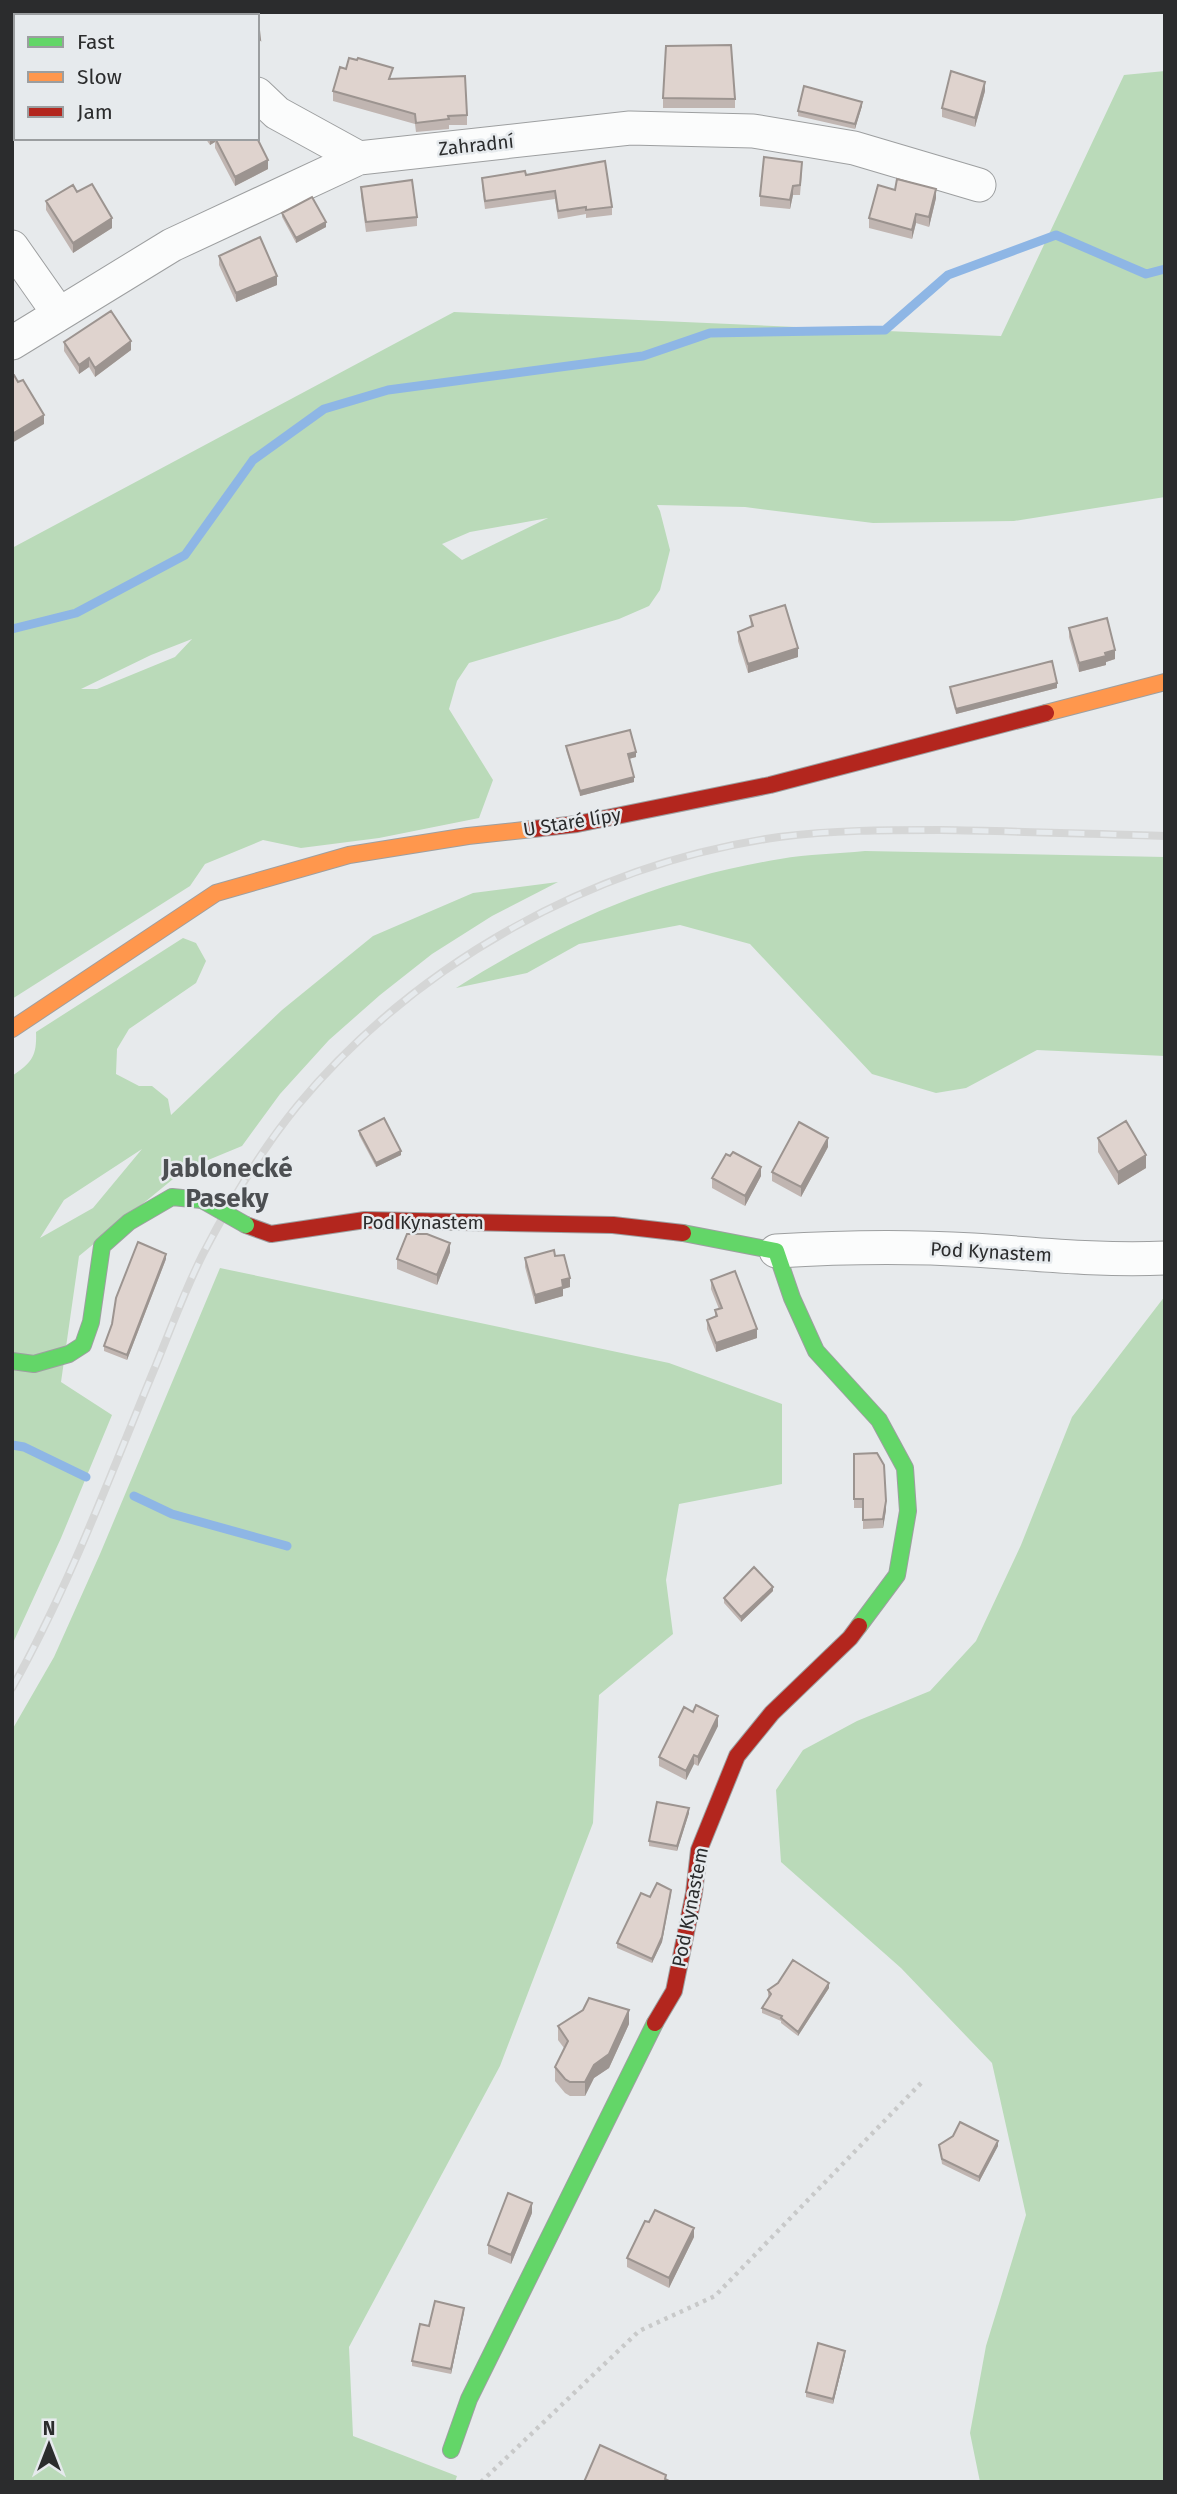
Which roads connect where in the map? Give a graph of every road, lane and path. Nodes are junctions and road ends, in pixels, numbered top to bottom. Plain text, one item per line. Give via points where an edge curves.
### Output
1 (259, 96) edge
2 (359, 158) junction
3 (979, 185) dead end
4 (12, 247) edge
5 (59, 314) junction
6 (12, 343) edge
7 (1165, 682) edge
8 (12, 1029) edge
9 (776, 1251) junction
10 (1165, 1258) edge
11 (12, 1361) edge
12 (923, 2081) dead end
13 (450, 2450) dead end
14 (481, 2482) edge

1 - 2 street via 277,113
2 - 3 street, Zahradní via 630,128 753,131 854,148
2 - 5 street, Zahradní via 172,244
4 - 5 street
5 - 6 street, Zahradní
7 - 8 street, U Staré lípy via 770,785 578,824 349,855 216,893
9 - 10 street, Pod Kynastem via 865,1246 1113,1260
9 - 11 street, Pod Kynastem, bridge via 700,1235 613,1225 365,1220 271,1234 202,1200 172,1197 129,1222 102,1246 91,1322 83,1345 34,1364
9 - 13 street, Pod Kynastem via 816,1350 879,1420 905,1468 908,1511 897,1575 850,1638 772,1713 737,1756 699,1850 674,1991 469,2399
12 - 14 path via 715,2296 639,2331

